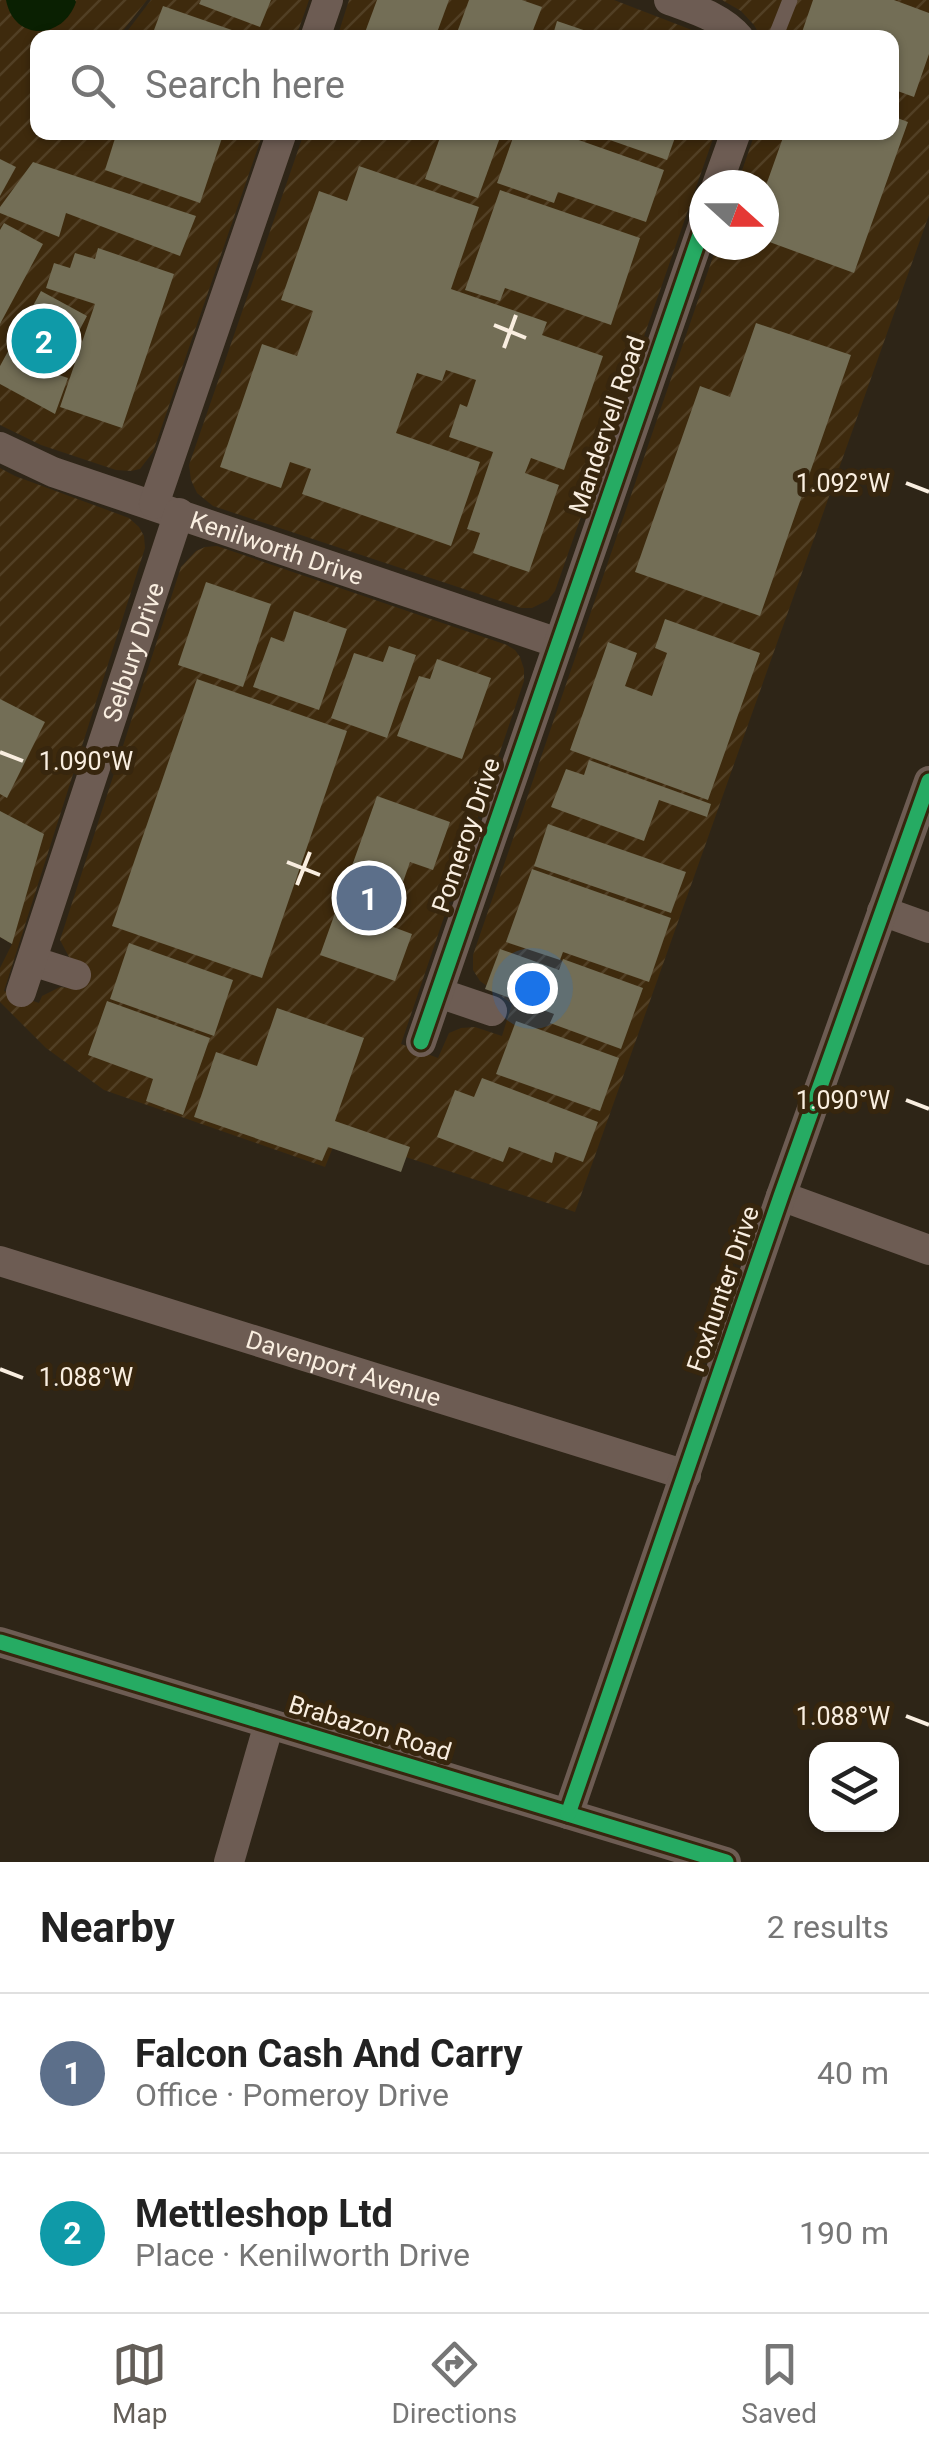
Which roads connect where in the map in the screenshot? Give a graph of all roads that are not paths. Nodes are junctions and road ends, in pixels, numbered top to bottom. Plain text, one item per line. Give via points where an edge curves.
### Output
1 (328, 0) edge
2 (669, 0) edge
3 (790, 0) edge
4 (318, 30) edge
5 (732, 30) edge
6 (779, 30) edge
7 (280, 140) edge
8 (733, 140) edge
9 (723, 170) edge
10 (691, 260) edge
11 (0, 447) edge
12 (166, 508) junction
13 (558, 644) junction
14 (929, 780) edge
15 (882, 911) junction
16 (929, 928) edge
17 (32, 961) junction
18 (76, 975) dead end
19 (21, 992) dead end
20 (439, 994) junction
21 (492, 1011) dead end
22 (421, 1042) dead end
23 (781, 1196) junction
24 (929, 1250) edge
25 (0, 1261) edge
26 (686, 1475) junction
27 (0, 1642) edge
28 (269, 1724) junction
29 (568, 1814) junction
30 (230, 1862) edge
31 (726, 1862) edge

1 - 4 street
2 - 5 street
3 - 6 lane
7 - 12 street
8 - 9 street
10 - 13 street, Mandervell Road
11 - 12 street, Kenilworth Drive via 53,472
12 - 13 street, Kenilworth Drive
12 - 17 street, Selbury Drive
13 - 20 street, Pomeroy Drive
14 - 15 street, Foxhunter Drive
15 - 16 street
15 - 23 street, Foxhunter Drive
17 - 18 street
17 - 19 street, Selbury Drive
20 - 21 street
20 - 22 street, Pomeroy Drive
23 - 24 street
23 - 26 street, Foxhunter Drive
25 - 26 street, Davenport Avenue
26 - 29 street, Foxhunter Drive
27 - 28 street, Brabazon Road
28 - 29 street, Brabazon Road
28 - 30 street
29 - 31 street, Brabazon Road

